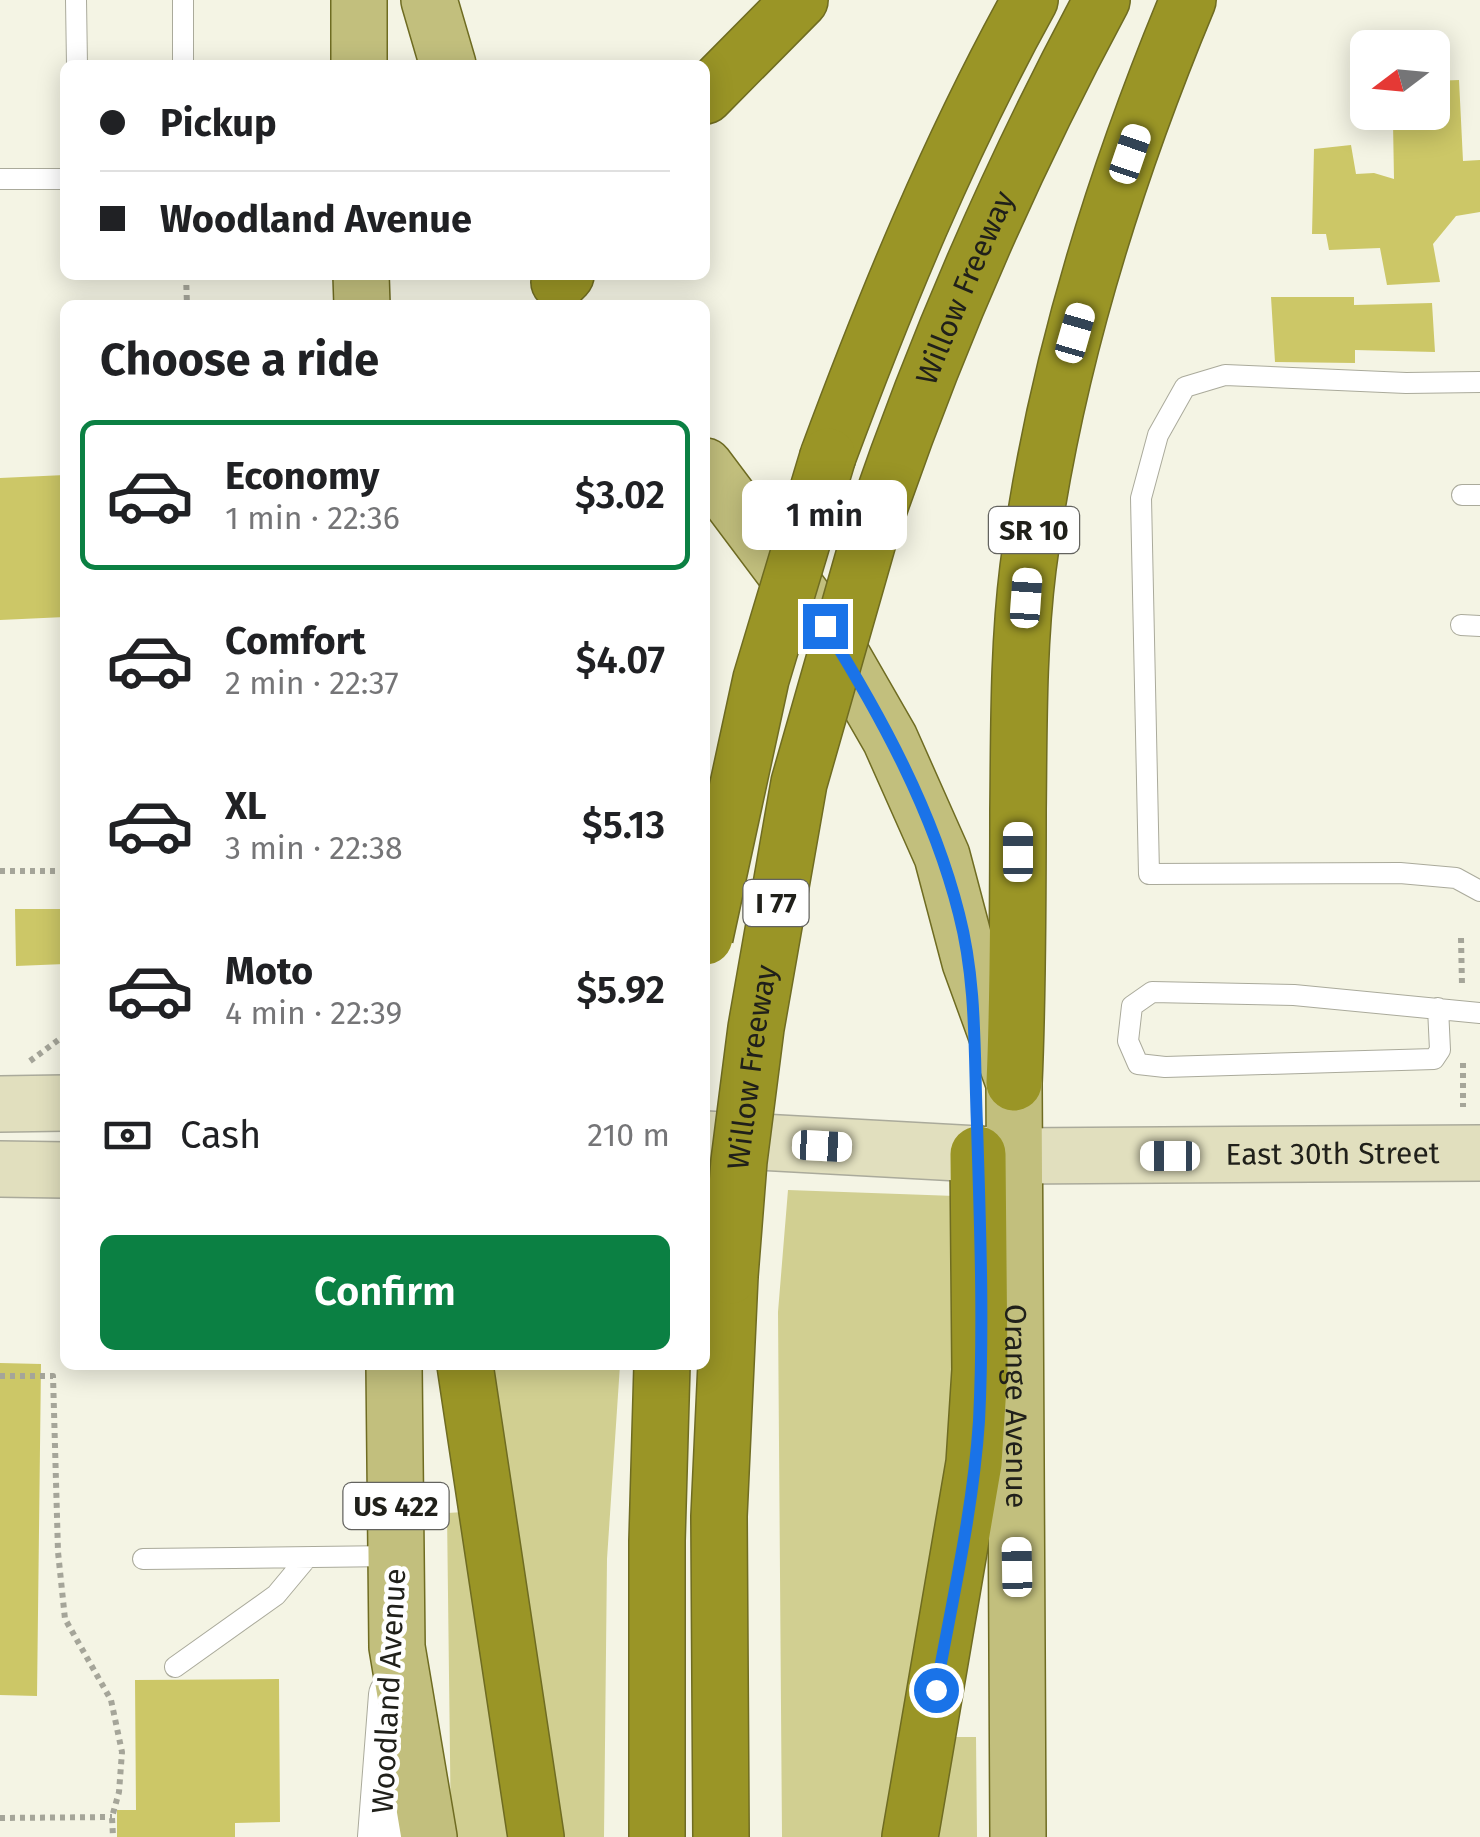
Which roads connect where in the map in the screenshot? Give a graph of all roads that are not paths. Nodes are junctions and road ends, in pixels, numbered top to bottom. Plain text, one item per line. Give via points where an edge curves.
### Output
1 (76, 0) edge
2 (183, 0) edge
3 (358, 0) edge
4 (428, 0) edge
5 (1030, 0) edge
6 (1102, 0) edge
7 (1188, 0) edge
8 (794, 7) edge
9 (77, 60) edge
10 (183, 60) edge
11 (359, 60) edge
12 (446, 60) edge
13 (710, 91) edge
14 (710, 112) edge
15 (0, 179) edge
16 (60, 179) edge
17 (1480, 382) edge
18 (710, 473) edge
19 (1480, 891) edge
20 (710, 911) edge
21 (970, 962) junction
22 (1438, 1008) junction
23 (1480, 1013) edge
24 (1014, 1083) junction
25 (14, 1084) edge
26 (60, 1101) edge
27 (710, 1139) edge
28 (1480, 1154) edge
29 (996, 1155) junction
30 (0, 1169) edge
31 (60, 1170) edge
32 (394, 1370) edge
33 (467, 1370) edge
34 (662, 1370) edge
35 (396, 1556) junction
36 (143, 1559) dead end
37 (306, 1559) junction
38 (397, 1647) junction
39 (175, 1666) dead end
40 (382, 1837) edge
41 (429, 1837) edge
42 (536, 1837) edge
43 (657, 1837) edge
44 (721, 1837) edge
45 (910, 1837) edge
46 (1018, 1837) edge

1 - 9 lane
2 - 10 lane
3 - 11 main road
4 - 12 main road
5 - 20 highway, I 77, bridge via 907,253 828,456 761,679
6 - 44 highway, Willow Freeway / I 77, bridge via 1000,201 907,426 821,700 789,834 751,1066 730,1276 719,1516
7 - 24 highway, SR 10 via 1098,256 1060,392 1037,509 1020,686
8 - 13 highway
8 - 14 highway
15 - 16 lane
17 - 19 lane via 1225,374 1185,388 1158,435 1140,498 1148,874 1400,873 1456,878
18 - 21 main road via 864,688 942,856
21 - 24 main road
21 - 29 main road
22 - 22 lane via 1152,992 1132,1006 1128,1040 1138,1064 1165,1066 1434,1059 1440,1050
22 - 23 lane
24 - 29 main road
25 - 26 main road
27 - 29 main road, East 30th Street
28 - 29 main road, East 30th Street
29 - 45 highway via 974,1463
29 - 46 main road, Orange Avenue
30 - 31 main road
32 - 35 main road, Woodland Avenue / US 422
33 - 42 highway
34 - 43 highway
35 - 37 lane
35 - 38 main road, Woodland Avenue / US 422
36 - 37 lane
37 - 39 lane via 276,1595
38 - 40 street, Woodland Avenue
38 - 41 main road, US 422

